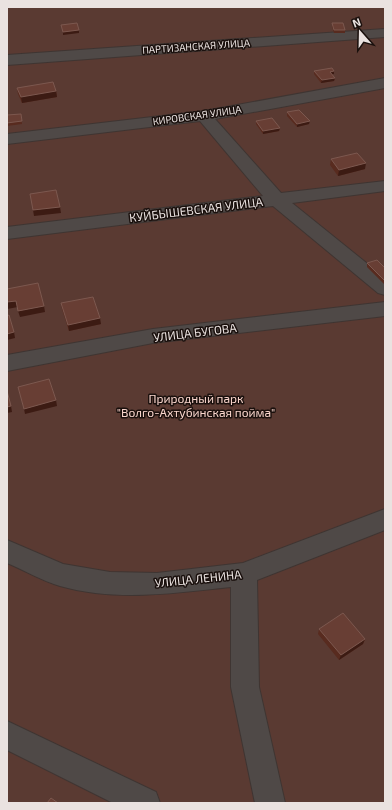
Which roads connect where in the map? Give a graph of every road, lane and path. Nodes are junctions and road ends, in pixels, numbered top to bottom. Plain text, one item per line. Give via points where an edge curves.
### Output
1 (385, 33) edge
2 (7, 60) edge
3 (385, 83) edge
4 (204, 116) junction
5 (7, 139) edge
6 (385, 186) edge
7 (276, 199) junction
8 (7, 233) edge
9 (385, 288) edge
10 (385, 310) edge
11 (7, 363) edge
12 (385, 519) edge
13 (7, 551) edge
14 (244, 574) junction
15 (7, 735) edge
16 (145, 803) edge
17 (270, 803) edge

1 - 2 street, ПАРТИЗАНСКАЯ УЛИЦА
3 - 4 street, КИРОВСКАЯ УЛИЦА
4 - 5 street, КИРОВСКАЯ УЛИЦА
4 - 7 street
6 - 7 street, КУЙБЫШЕВСКАЯ УЛИЦА
7 - 8 street, КУЙБЫШЕВСКАЯ УЛИЦА
7 - 9 street
10 - 11 street, УЛИЦА БУГОВА via 154,336
12 - 14 street, УЛИЦА ЛЕНИНА
13 - 14 street, УЛИЦА ЛЕНИНА via 61,575 110,583 157,584
14 - 17 street via 245,687
15 - 16 street

